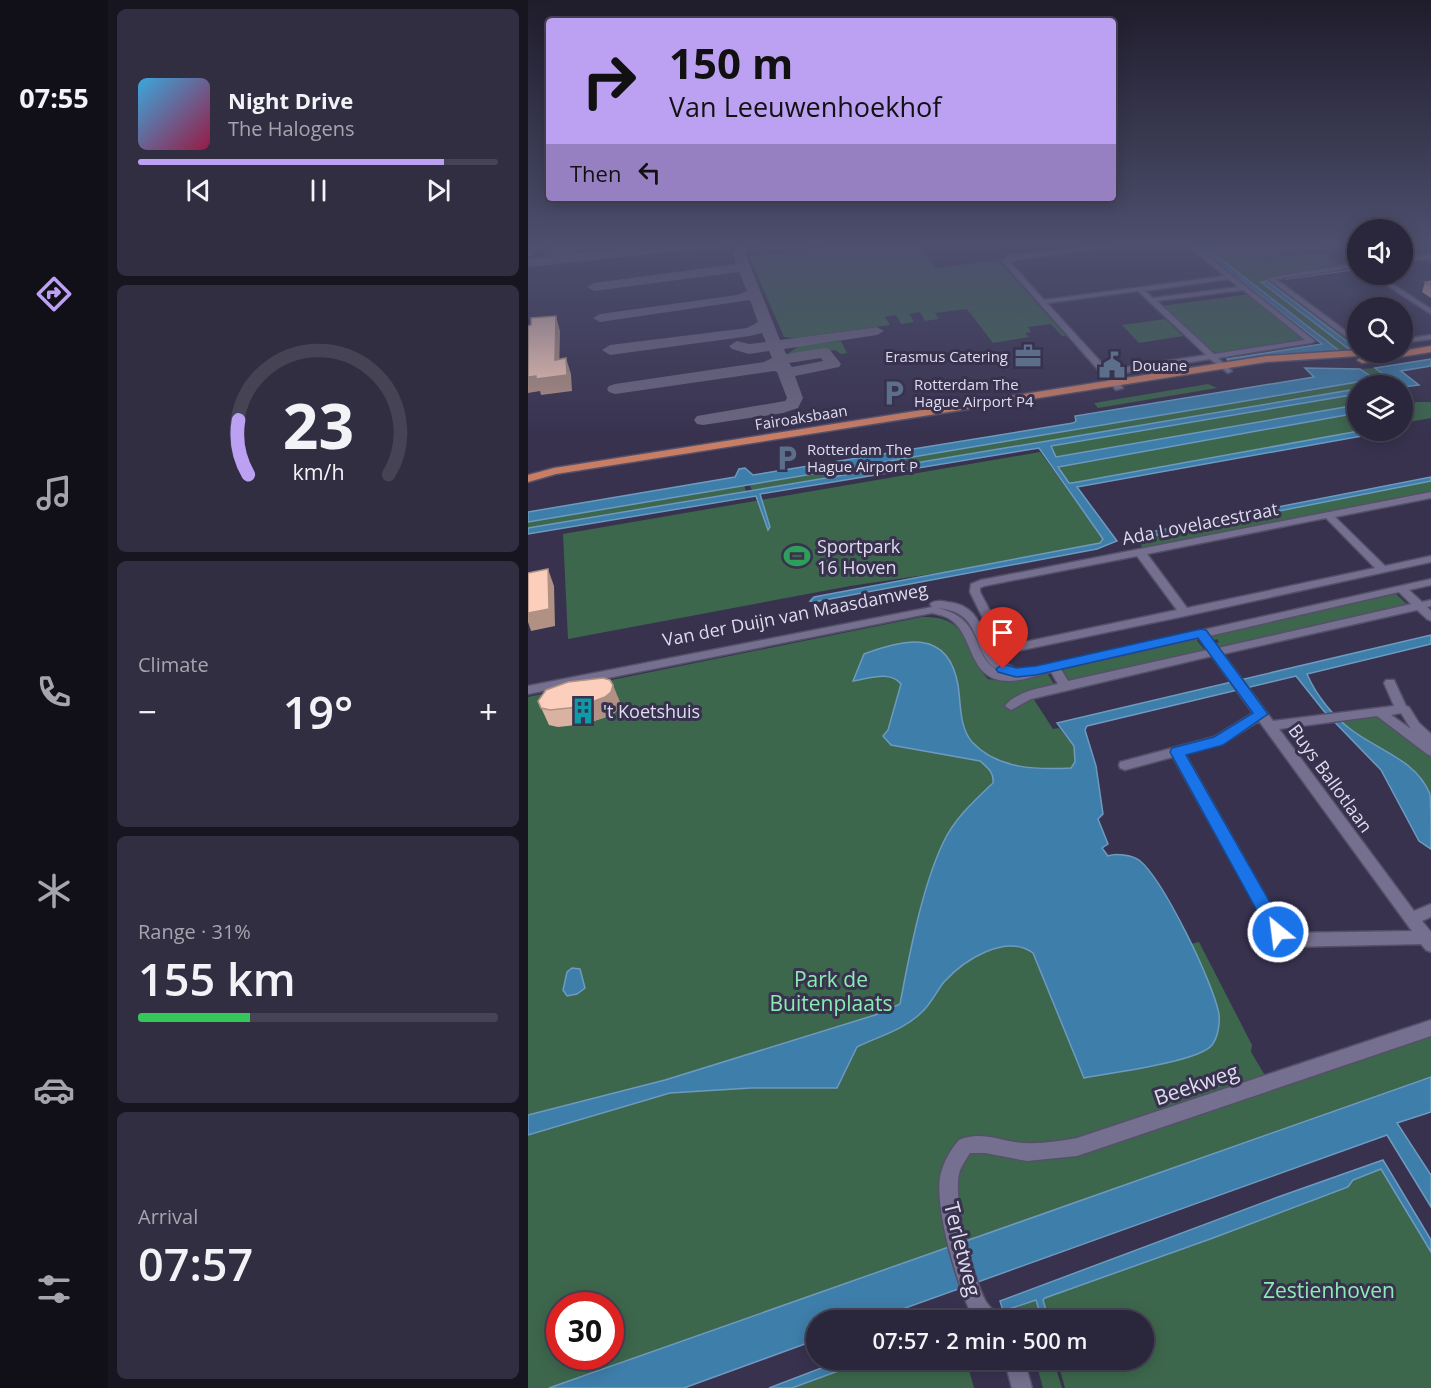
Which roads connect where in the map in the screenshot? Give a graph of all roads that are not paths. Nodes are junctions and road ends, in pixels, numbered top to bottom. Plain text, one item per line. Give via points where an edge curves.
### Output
1 (1047, 308) edge
2 (1159, 308) edge
3 (1270, 308) edge
4 (1310, 308) edge
5 (1347, 336) edge
6 (1431, 337) edge
7 (1413, 339) edge
8 (1431, 344) edge
9 (1413, 346) edge
10 (1431, 349) edge
11 (1347, 356) edge
12 (1213, 357) junction
13 (1225, 369) junction
14 (1106, 374) junction
15 (1117, 386) junction
16 (528, 479) edge
17 (1431, 495) edge
18 (1328, 515) junction
19 (1140, 552) junction
20 (1431, 560) edge
21 (1383, 570) junction
22 (1431, 582) edge
23 (1402, 589) junction
24 (1425, 605) edge
25 (1185, 613) junction
26 (1431, 617) edge
27 (1157, 619) junction
28 (1201, 633) junction
29 (1172, 640) junction
30 (1215, 652) junction
31 (1053, 666) junction
32 (1036, 670) junction
33 (1390, 683) dead end
34 (528, 685) edge
35 (1065, 686) junction
36 (528, 690) edge
37 (1011, 706) dead end
38 (1401, 709) junction
39 (1378, 712) junction
40 (1261, 714) junction
41 (1270, 726) junction
42 (1409, 728) junction
43 (1430, 746) edge
44 (1177, 752) junction
45 (1125, 765) dead end
46 (1431, 910) edge
47 (1412, 919) junction
48 (1428, 941) edge
49 (1431, 1028) edge
50 (971, 1143) joint
51 (980, 1310) edge
52 (1017, 1370) edge
53 (1022, 1388) edge

1 - 14 street
2 - 12 street
3 - 12 street via 1311,340
4 - 5 street
6 - 7 street
8 - 9 main road
10 - 13 main road, Fairoaksbaan via 1356,361 1283,362
11 - 13 main road, Fairoaksbaan via 1279,358
12 - 13 street
12 - 14 street
13 - 15 main road, Fairoaksbaan
14 - 15 street
15 - 16 main road, Fairoaksbaan via 554,471
17 - 18 street, Ada Lovelacestraat
18 - 19 street, Ada Lovelacestraat
18 - 21 street
19 - 25 street
19 - 27 street, Ada Lovelacestraat via 981,583 975,586 975,592 1007,649
20 - 21 street
21 - 25 street
22 - 23 street, Van der Duijn van Maasdamweg
23 - 24 street
23 - 28 street, Van der Duijn van Maasdamweg
24 - 26 street
24 - 30 street
25 - 27 street
27 - 29 street
28 - 29 street, Van der Duijn van Maasdamweg
28 - 30 street, Buys Ballotlaan
29 - 31 street, Van der Duijn van Maasdamweg
30 - 35 street
30 - 40 street, Buys Ballotlaan
31 - 32 street, Van der Duijn van Maasdamweg
31 - 35 street
32 - 34 street, Van der Duijn van Maasdamweg via 1016,672 999,666 970,612 937,603
32 - 36 street, Van der Duijn van Maasdamweg via 1010,677 989,672 958,618 932,610
33 - 38 street
35 - 37 street via 1027,696
38 - 39 street
38 - 42 street via 1407,712
39 - 41 street
39 - 42 street
40 - 41 street, Buys Ballotlaan
40 - 44 street via 1218,741
41 - 47 street, Buys Ballotlaan
42 - 43 street
44 - 45 street
44 - 48 street via 1278,932 1287,940
46 - 47 street
47 - 48 street, Buys Ballotlaan
49 - 50 street, Beekweg via 1077,1147 1036,1153
50 - 51 street, Terletweg via 958,1154 949,1179 954,1230
52 - 53 street

